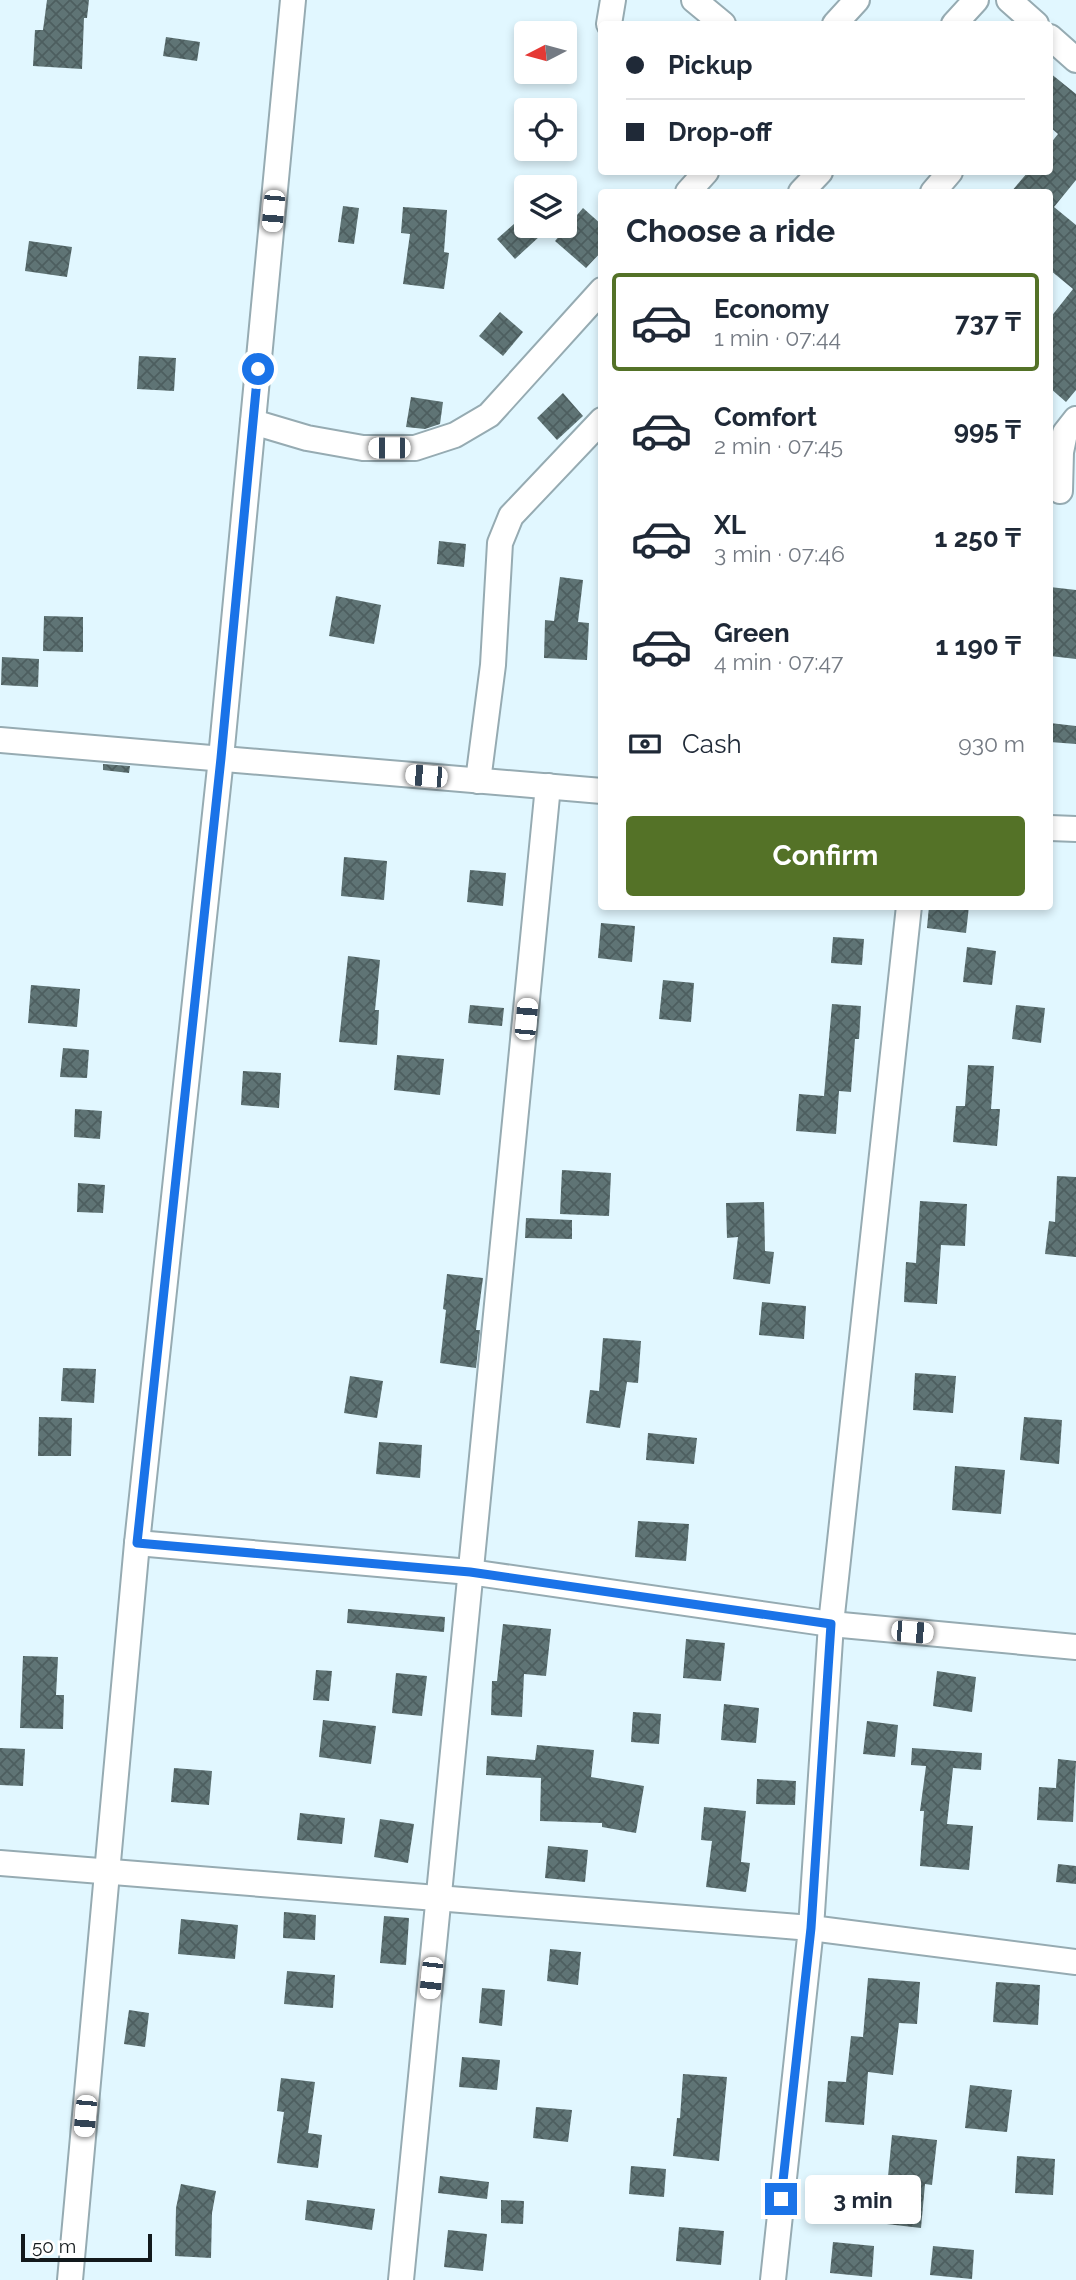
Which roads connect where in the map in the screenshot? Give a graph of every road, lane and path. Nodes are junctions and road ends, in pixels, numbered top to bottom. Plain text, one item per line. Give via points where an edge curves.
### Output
1 (293, 0) edge
2 (613, 0) edge
3 (694, 0) edge
4 (857, 0) edge
5 (976, 0) edge
6 (1009, 0) edge
7 (610, 21) edge
8 (719, 21) edge
9 (838, 21) edge
10 (957, 21) edge
11 (1033, 21) edge
12 (703, 175) edge
13 (817, 175) edge
14 (947, 175) edge
15 (691, 189) edge
16 (804, 189) edge
17 (936, 189) edge
18 (598, 294) edge
19 (1076, 419) edge
20 (253, 422) junction
21 (598, 424) edge
22 (1055, 447) edge
23 (1062, 491) edge
24 (0, 740) edge
25 (221, 758) junction
26 (478, 781) junction
27 (548, 786) junction
28 (598, 791) edge
29 (1053, 828) edge
30 (1076, 829) edge
31 (909, 910) edge
32 (137, 1543) junction
33 (470, 1572) junction
34 (831, 1624) junction
35 (1076, 1647) edge
36 (0, 1863) edge
37 (107, 1870) junction
38 (440, 1898) junction
39 (811, 1928) junction
40 (1076, 1962) edge
41 (70, 2280) edge
42 (401, 2280) edge
43 (773, 2280) edge

1 - 20 street
2 - 7 street
3 - 8 street
4 - 9 street
5 - 10 street
6 - 11 street
12 - 15 street
13 - 16 street
14 - 17 street
18 - 20 street via 489,415 455,435 415,448 363,448
19 - 22 street
20 - 25 street
21 - 26 street via 511,516 500,543 493,665
22 - 23 street
24 - 25 street
25 - 26 street
25 - 32 street
26 - 27 street
27 - 28 street
27 - 33 street
29 - 30 street
31 - 34 street
32 - 33 street
32 - 37 street
33 - 34 street
33 - 38 street
34 - 35 street
34 - 39 street
36 - 37 street
37 - 38 street
37 - 41 street
38 - 39 street
38 - 42 street
39 - 40 street
39 - 43 street

